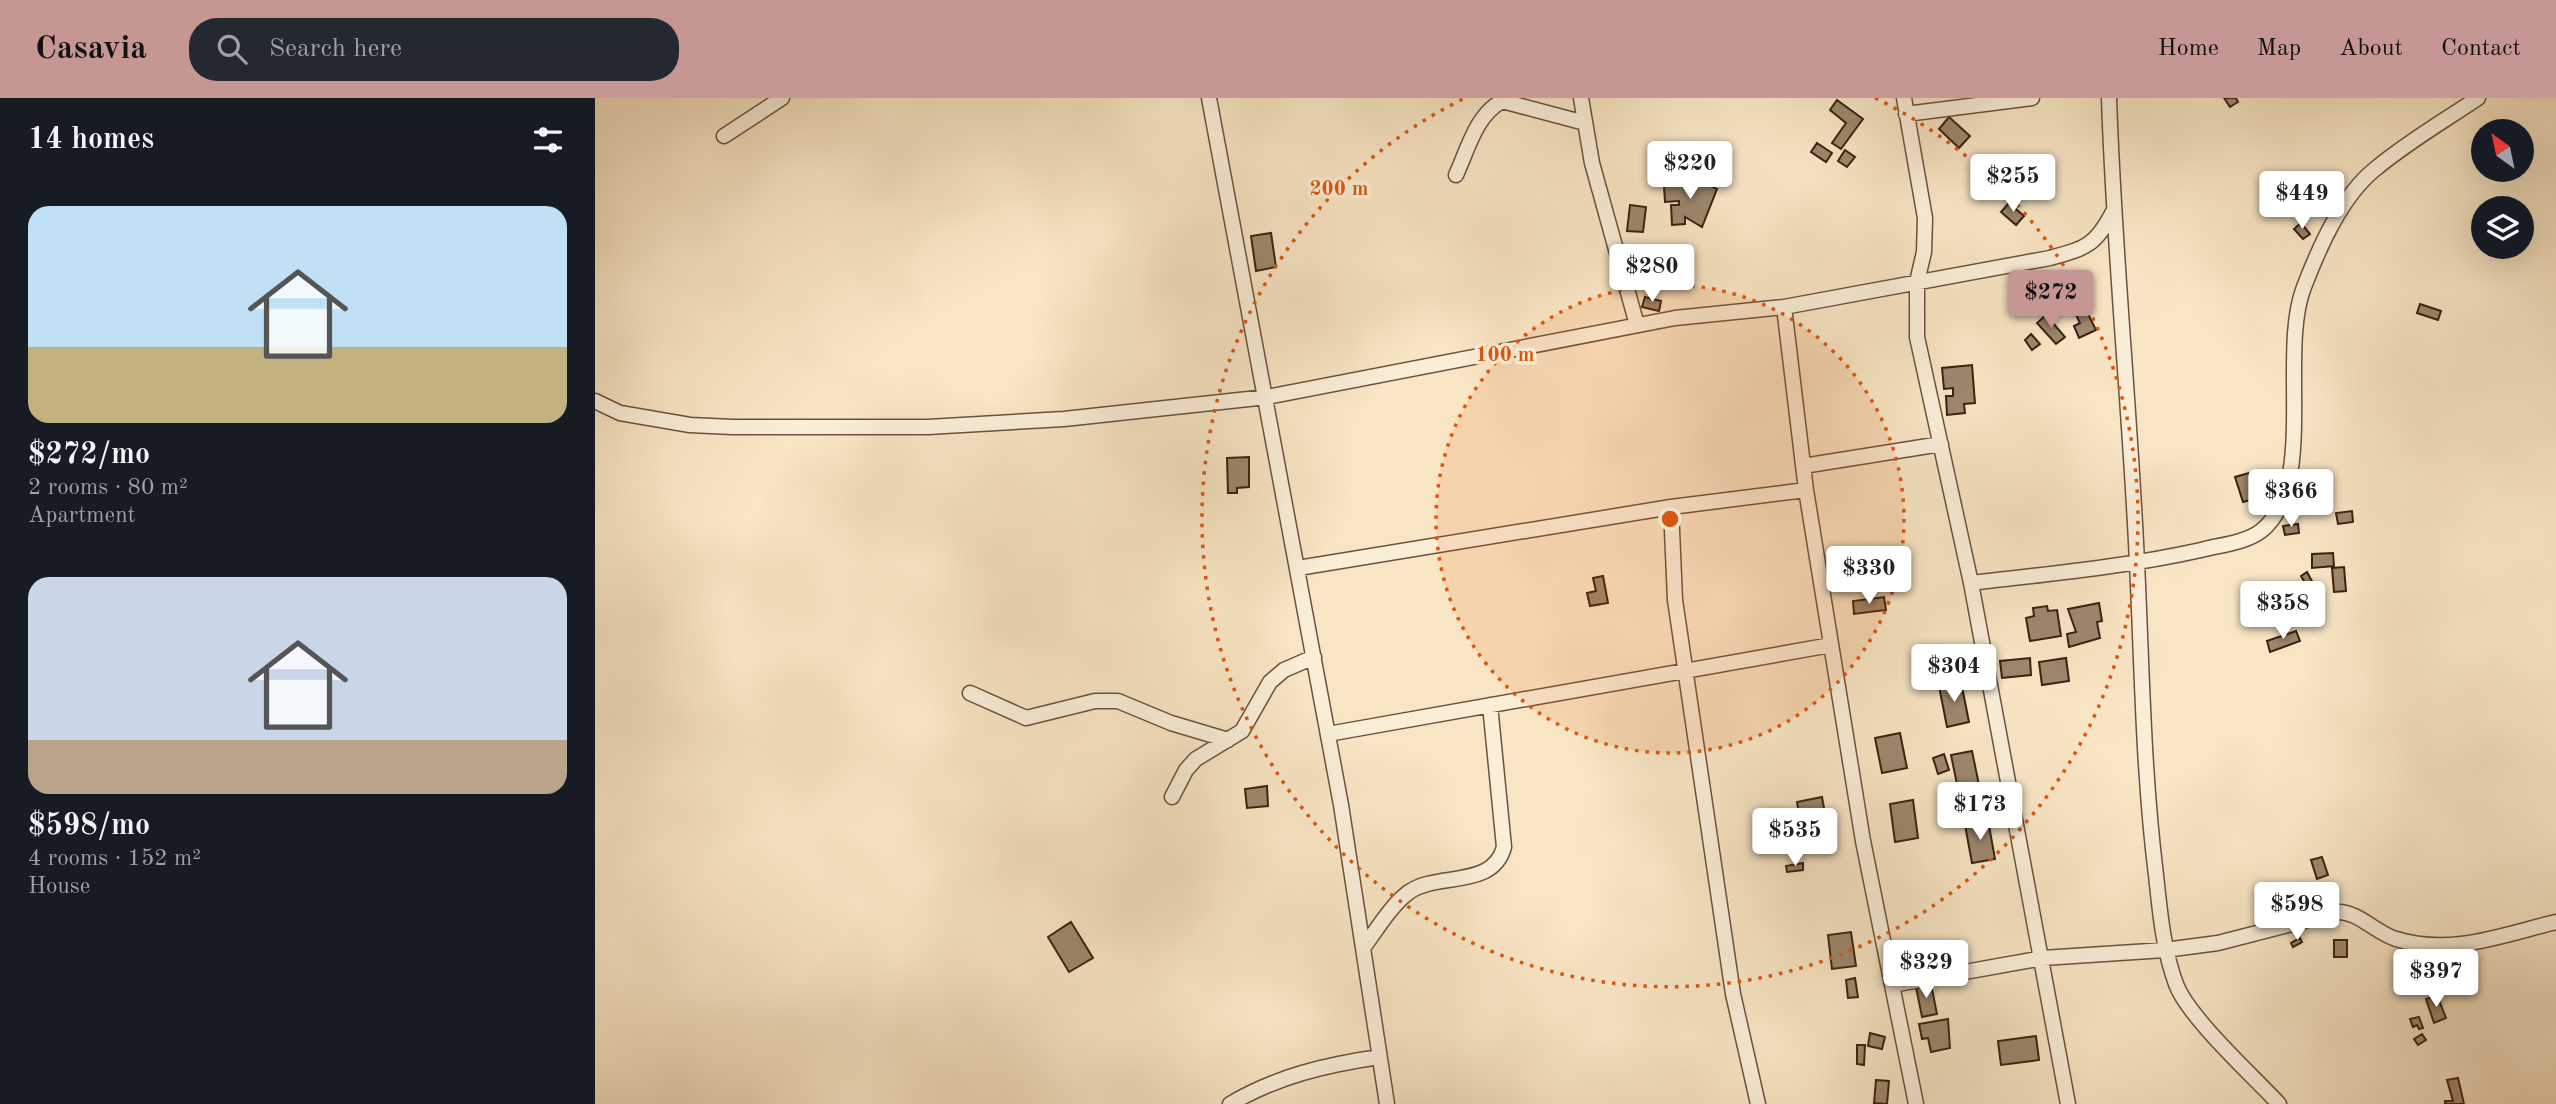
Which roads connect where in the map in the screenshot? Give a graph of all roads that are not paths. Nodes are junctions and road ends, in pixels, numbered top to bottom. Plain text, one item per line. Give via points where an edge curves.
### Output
1 (782, 98) edge
2 (1209, 98) edge
3 (1581, 98) edge
4 (1903, 98) edge
5 (2032, 98) edge
6 (2109, 98) edge
7 (2479, 98) edge
8 (1906, 114) junction
9 (1585, 123) junction
10 (724, 136) dead end
11 (1456, 175) dead end
12 (2114, 210) junction
13 (1917, 282) junction
14 (1784, 307) junction
15 (1637, 325) junction
16 (1268, 397) junction
17 (595, 401) edge
18 (1941, 444) junction
19 (1803, 466) junction
20 (1806, 490) junction
21 (1671, 507) junction
22 (2137, 564) junction
23 (1298, 568) junction
24 (1971, 583) junction
25 (1831, 645) junction
26 (1314, 657) junction
27 (1687, 671) junction
28 (970, 693) dead end
29 (1490, 705) junction
30 (1328, 734) junction
31 (1228, 740) junction
32 (1172, 797) dead end
33 (2556, 922) edge
34 (1363, 948) junction
35 (2165, 950) junction
36 (2043, 958) junction
37 (1892, 985) junction
38 (1379, 1056) junction
39 (1230, 1104) edge
40 (1387, 1104) edge
41 (1758, 1104) edge
42 (1916, 1104) edge
43 (2068, 1104) edge
44 (2279, 1104) edge

1 - 10 street
2 - 16 street
3 - 9 street
4 - 8 street
5 - 8 street
6 - 12 street
7 - 22 street via 2372,171 2333,224 2302,289 2293,342 2292,464 2275,518 2259,533 2239,541
8 - 13 street via 1925,218
9 - 11 street via 1502,101 1486,113
9 - 15 street
12 - 13 street via 2100,237 2084,249
12 - 22 street
13 - 14 street
13 - 18 street via 1917,337
14 - 15 street
14 - 19 street
15 - 16 street
16 - 17 street via 1064,419 927,427 690,425 620,413
16 - 23 street
18 - 19 street
18 - 24 street
19 - 20 street
20 - 21 street
20 - 25 street
21 - 23 street
21 - 27 street via 1675,600
22 - 24 street
22 - 35 street via 2146,765
23 - 26 street
24 - 36 street
25 - 27 street
25 - 37 street
26 - 30 street
26 - 31 street via 1284,670 1270,682 1242,732
27 - 29 street
27 - 41 street via 1733,994
28 - 31 street via 1026,718 1095,701 1118,701
29 - 30 street
29 - 34 street via 1504,847 1501,857 1481,873 1406,894
30 - 34 street
31 - 32 street via 1191,764
33 - 35 street via 2459,947 2409,943 2338,912 2218,943
34 - 38 street
35 - 36 street
35 - 44 street via 2188,1006
36 - 37 street
36 - 43 street
37 - 42 street
38 - 39 street via 1321,1065 1262,1085
38 - 40 street

